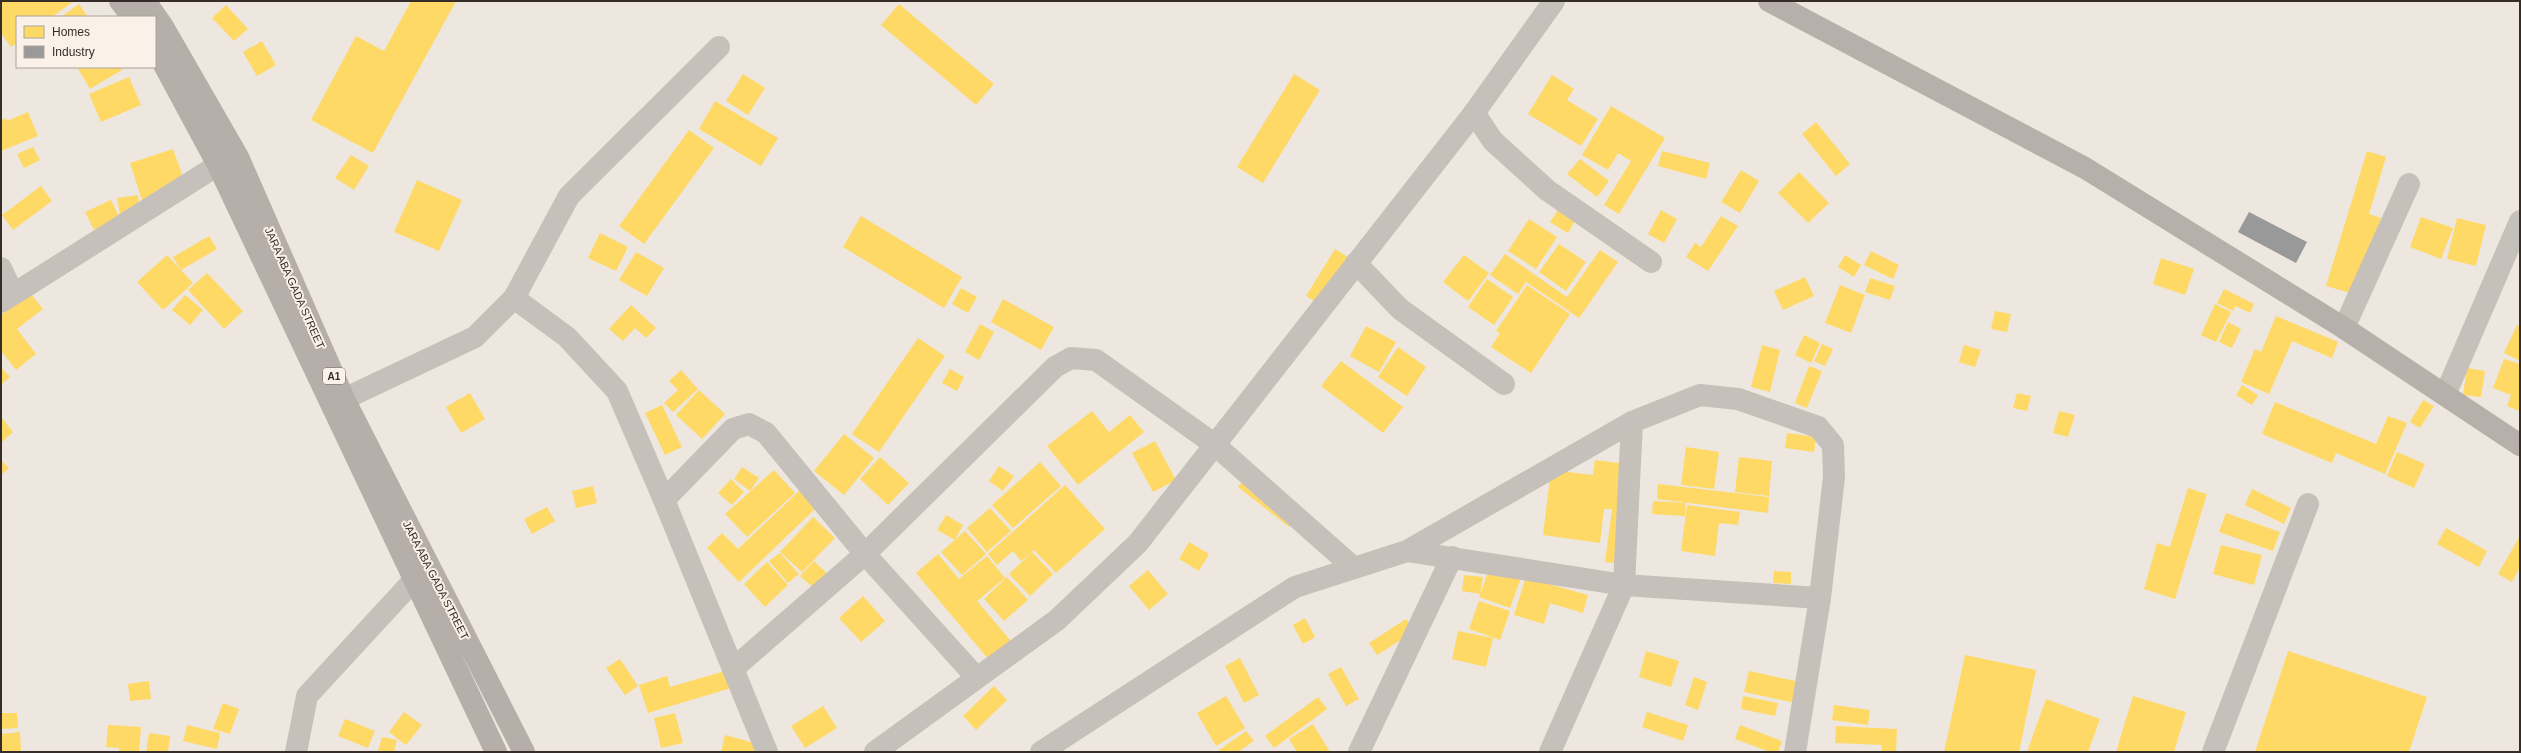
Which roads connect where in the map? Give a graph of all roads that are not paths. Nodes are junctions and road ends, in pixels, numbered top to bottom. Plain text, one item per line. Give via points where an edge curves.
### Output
1 (120, 1) edge
2 (145, 1) edge
3 (1554, 1) edge
4 (1769, 1) edge
5 (131, 16) edge
6 (156, 16) edge
7 (156, 17) edge
8 (720, 47) dead end
9 (156, 50) edge
10 (1474, 113) junction
11 (218, 165) junction
12 (2409, 184) dead end
13 (2520, 221) edge
14 (1651, 262) dead end
15 (1356, 263) junction
16 (1, 268) edge
17 (7, 298) edge
18 (514, 298) junction
19 (2344, 328) junction
20 (1504, 384) dead end
21 (2445, 395) junction
22 (344, 399) junction
23 (1632, 422) junction
24 (1214, 444) junction
25 (2520, 445) edge
26 (664, 500) junction
27 (2308, 504) dead end
28 (1407, 551) junction
29 (865, 554) junction
30 (1452, 557) junction
31 (1354, 568) junction
32 (414, 580) junction
33 (1624, 585) junction
34 (1820, 598) junction
35 (734, 668) junction
36 (976, 677) junction
37 (1068, 745) edge
38 (296, 752) edge
39 (496, 752) edge
40 (524, 752) edge
41 (768, 752) edge
42 (875, 752) edge
43 (1041, 752) edge
44 (1359, 752) edge
45 (1550, 752) edge
46 (1795, 752) edge
47 (2213, 752) edge

1 - 5 main road
2 - 6 main road, JARA ABA GADA STREET / A1
3 - 10 street
4 - 19 street via 2085,168
7 - 22 main road, JARA ABA GADA STREET / A1 via 238,157
8 - 18 street via 568,196
9 - 11 main road, JARA ABA GADA STREET / A1
10 - 14 street via 1493,141 1547,190
10 - 15 street
11 - 17 street
11 - 32 main road, JARA ABA GADA STREET / A1
12 - 19 street
13 - 21 street
15 - 20 street via 1400,309
15 - 24 street
16 - 17 street
18 - 22 street via 475,337
18 - 26 street via 568,337 617,391
19 - 21 street
21 - 25 street
22 - 40 main road, JARA ABA GADA STREET / A1
23 - 28 street
23 - 33 street
23 - 34 street via 1700,395 1738,399 1818,427 1833,445 1834,477
24 - 29 street via 1096,360 1071,358 1055,367
24 - 31 street
24 - 36 street via 1138,543 1057,620
26 - 29 street via 733,429 749,424 766,433
26 - 35 street
27 - 47 street
28 - 30 street
28 - 31 street
29 - 35 street
29 - 36 street
30 - 33 street
30 - 44 street
31 - 37 street via 1295,587
32 - 38 street via 307,696
32 - 39 main road, JARA ABA GADA STREET / A1
33 - 34 street
33 - 45 street
34 - 46 street
35 - 41 street
36 - 42 street
37 - 43 street

